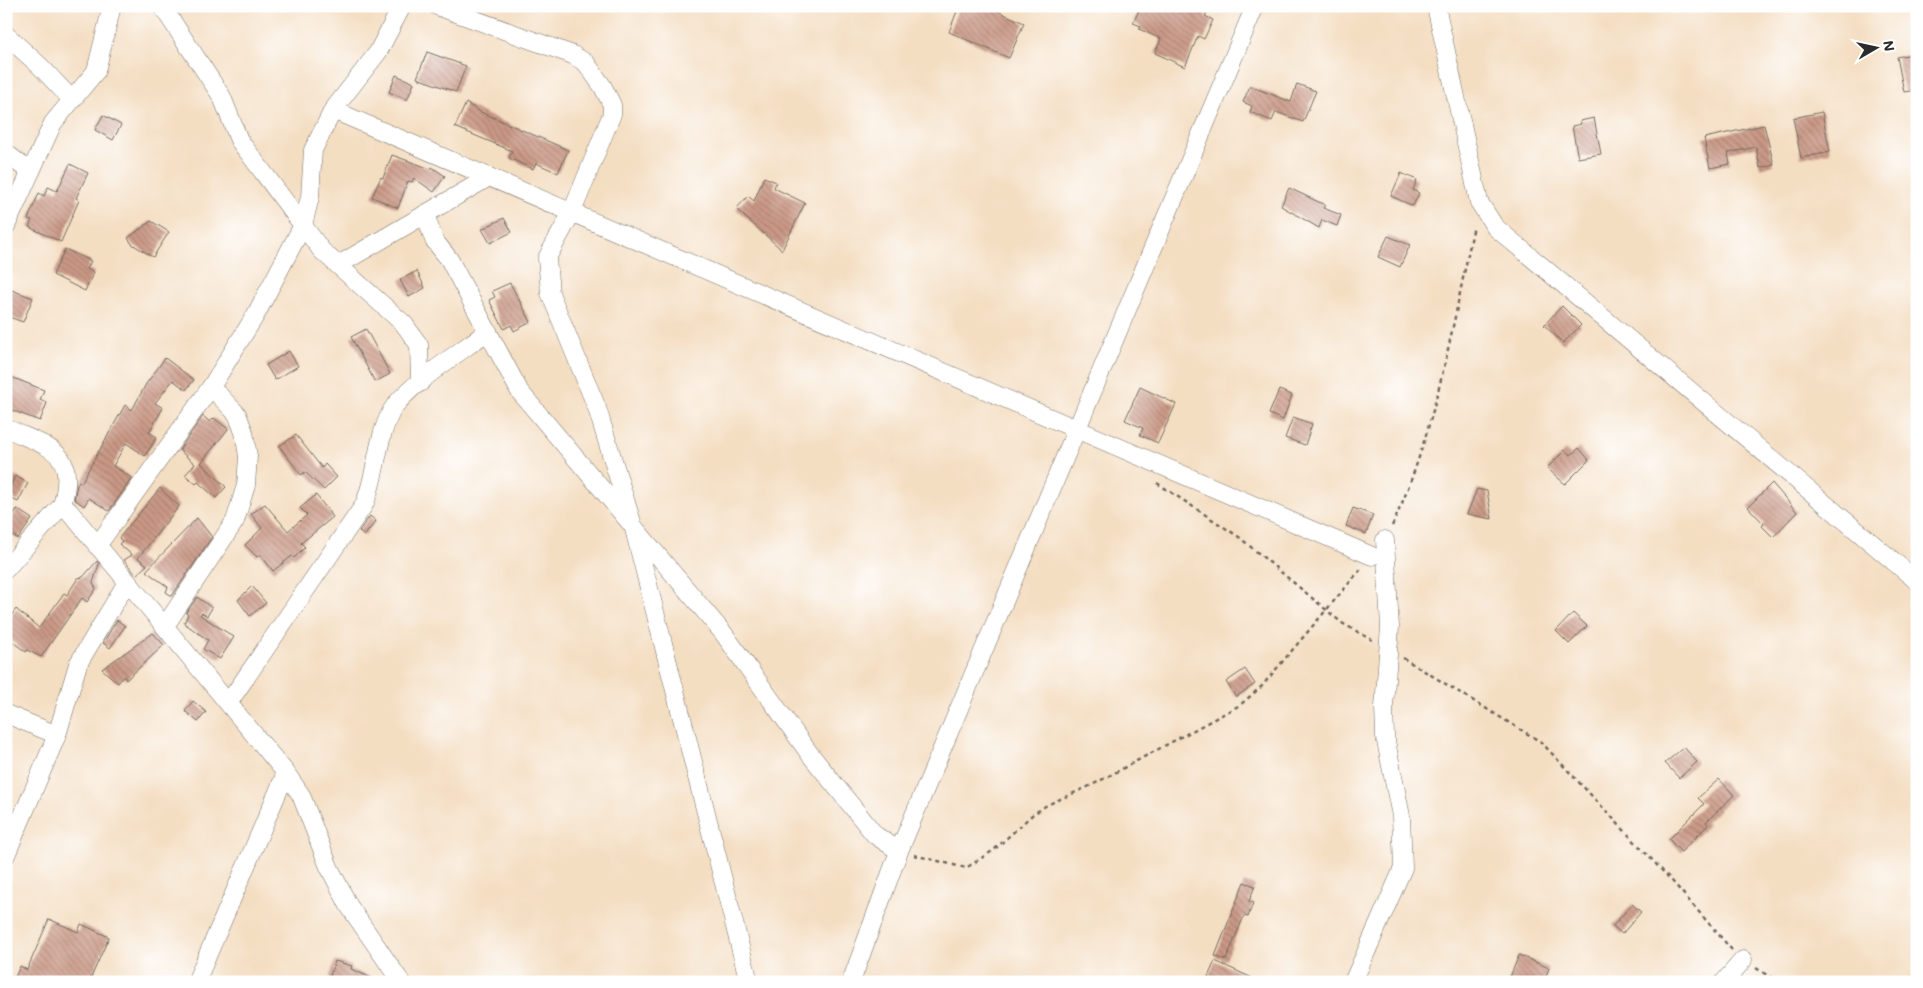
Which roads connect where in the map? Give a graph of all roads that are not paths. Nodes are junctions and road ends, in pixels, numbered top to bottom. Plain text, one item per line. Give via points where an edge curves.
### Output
1 (112, 6) edge
2 (162, 6) edge
3 (402, 6) edge
4 (437, 6) edge
5 (1255, 6) edge
6 (1436, 6) edge
7 (6, 35) edge
8 (71, 99) junction
9 (333, 110) junction
10 (6, 153) edge
11 (30, 172) junction
12 (489, 177) junction
13 (572, 212) junction
14 (425, 214) junction
15 (303, 225) junction
16 (6, 226) edge
17 (340, 264) junction
18 (488, 331) junction
19 (420, 382) junction
20 (211, 387) junction
21 (6, 428) edge
22 (1076, 430) junction
23 (62, 505) junction
24 (634, 528) junction
25 (1385, 540) road end
26 (97, 546) junction
27 (1372, 556) road end
28 (6, 569) edge
29 (1917, 581) edge
30 (127, 582) junction
31 (165, 626) junction
32 (229, 702) junction
33 (6, 714) edge
34 (56, 735) junction
35 (286, 772) junction
36 (899, 851) junction
37 (6, 855) edge
38 (1743, 960) road end
39 (397, 980) edge
40 (196, 982) edge
41 (749, 982) edge
42 (851, 982) edge
43 (1353, 982) edge
44 (1724, 982) edge

1 - 8 street via 96,71
2 - 15 street via 222,96 239,140
3 - 9 street via 378,52
4 - 13 street via 573,55 586,63 603,87 612,105 612,114
5 - 22 street
6 - 29 street via 1479,202 1495,227
7 - 8 street
8 - 11 street via 53,122
9 - 12 street
9 - 15 street via 313,150 310,197
10 - 11 street
11 - 16 street
12 - 13 street
12 - 14 street
13 - 22 street
13 - 24 street via 547,258 550,293 596,408
14 - 17 street
14 - 18 street via 434,240 449,260
15 - 17 street via 322,251
15 - 20 street via 255,316
17 - 19 street via 404,324 419,345
18 - 19 street
18 - 24 street via 520,392
19 - 32 street via 399,399 391,412 364,505
20 - 26 street
20 - 31 street via 237,414 244,432 248,456 246,485 236,521
21 - 23 street via 61,456 67,468
22 - 27 street
22 - 36 street
23 - 26 street
23 - 28 street
24 - 36 street via 724,634 809,753 875,835
24 - 41 street
25 - 43 street via 1390,650 1385,726 1401,816 1403,868
26 - 30 street
30 - 31 street
30 - 34 street via 78,664
31 - 32 street
32 - 35 street
33 - 34 street
34 - 37 street
35 - 39 street via 301,795 329,867 349,906
35 - 40 street
36 - 42 street
38 - 44 street

